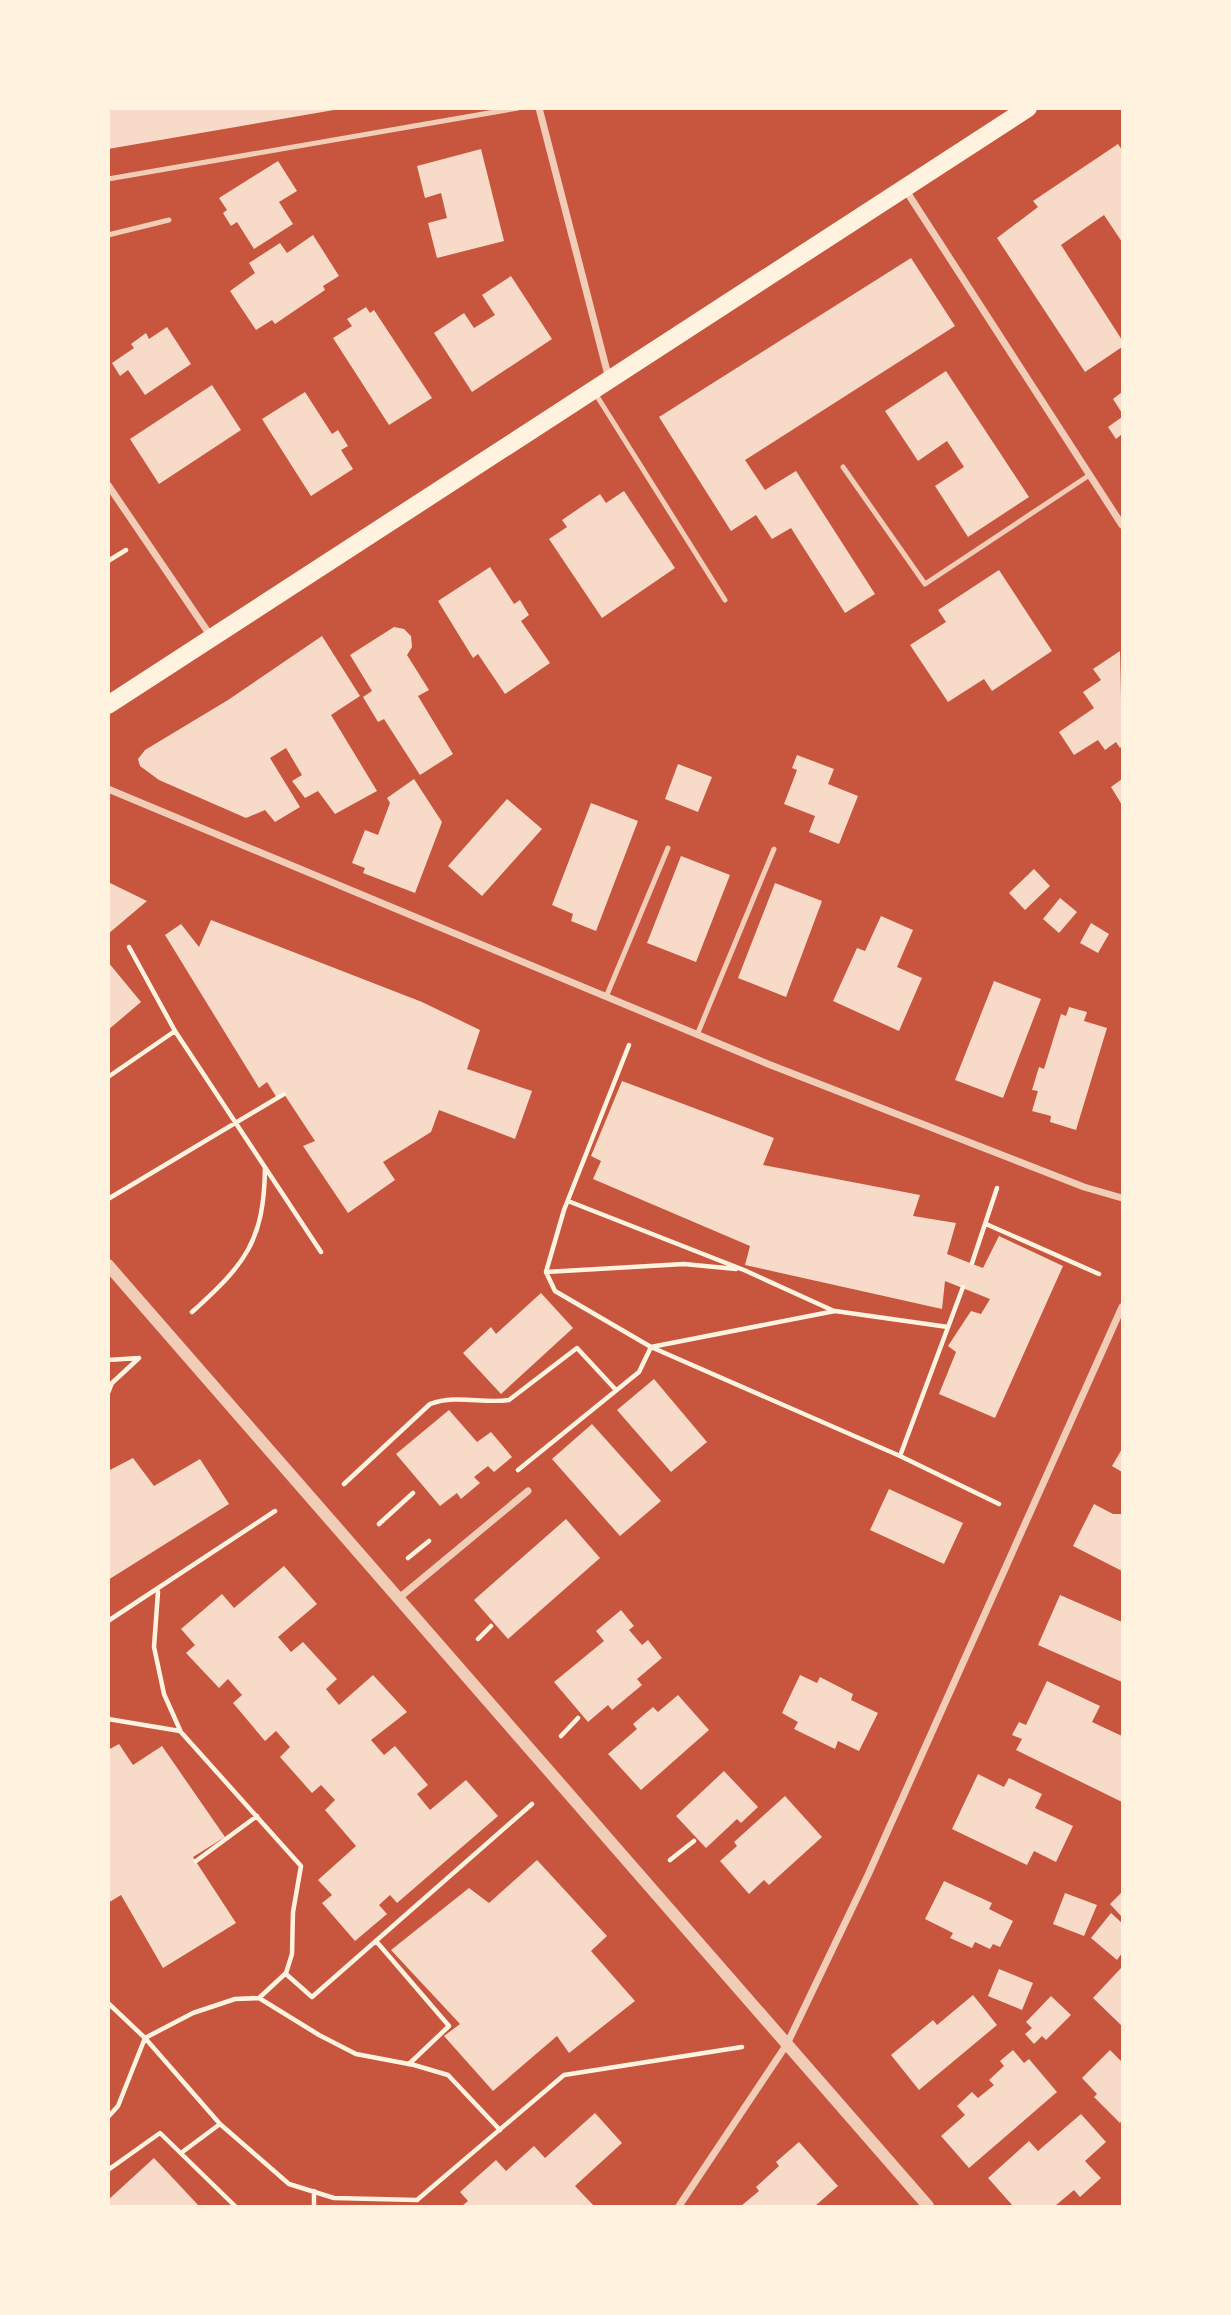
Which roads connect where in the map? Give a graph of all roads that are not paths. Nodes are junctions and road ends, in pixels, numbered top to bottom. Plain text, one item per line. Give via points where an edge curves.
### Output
1 (518, 108) edge
2 (539, 108) edge
3 (1028, 108) edge
4 (108, 180) edge
5 (904, 189) junction
6 (169, 220) dead end
7 (108, 235) edge
8 (610, 379) junction
9 (593, 390) junction
10 (844, 467) dead end
11 (1088, 476) junction
12 (108, 485) edge
13 (1122, 525) edge
14 (725, 600) dead end
15 (212, 638) junction
16 (108, 705) edge
17 (108, 789) edge
18 (667, 848) dead end
19 (774, 849) dead end
20 (606, 998) junction
21 (697, 1035) junction
22 (1122, 1198) edge
23 (108, 1265) edge
24 (1122, 1307) edge
25 (528, 1491) dead end
26 (399, 1598) junction
27 (787, 2044) junction
28 (679, 2207) edge
29 (928, 2207) edge

1 - 4 lane
2 - 8 street
3 - 5 main road
5 - 8 main road
5 - 11 street
6 - 7 lane
8 - 9 main road
9 - 14 lane
9 - 15 main road
10 - 11 lane via 925,584
11 - 13 street
12 - 15 street
15 - 16 main road
17 - 20 street
18 - 20 lane
19 - 21 lane
20 - 21 street
21 - 22 street
23 - 26 street
24 - 27 street
25 - 26 street
26 - 27 street
27 - 28 street
27 - 29 street

